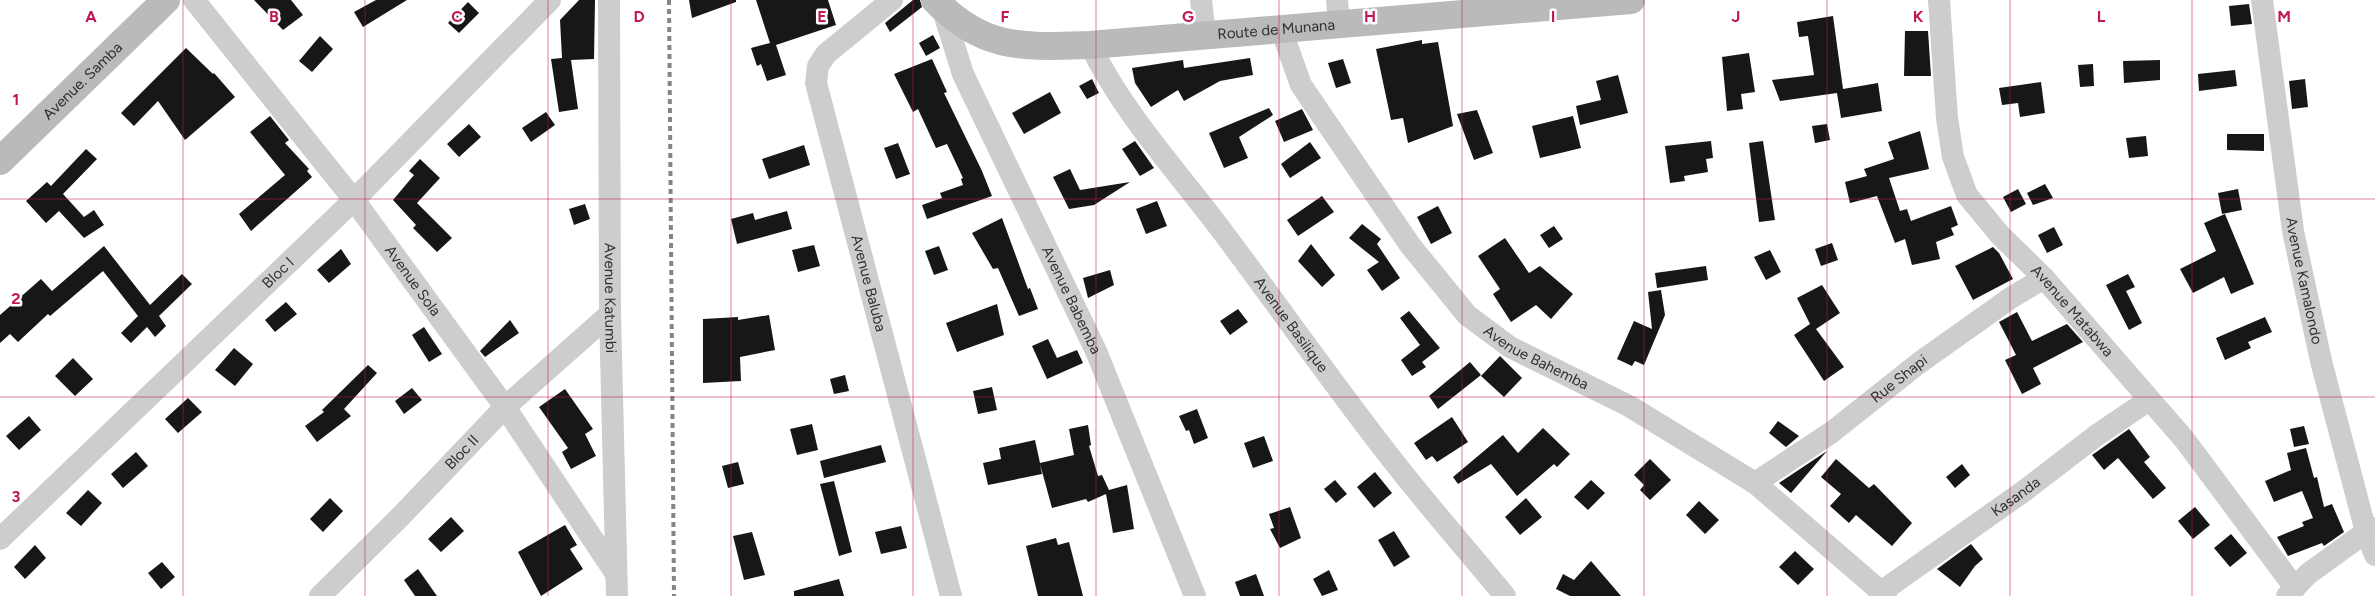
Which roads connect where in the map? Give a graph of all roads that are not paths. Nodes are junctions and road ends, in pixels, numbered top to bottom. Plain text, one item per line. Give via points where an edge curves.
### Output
1 (166, 0) edge
2 (194, 0) edge
3 (550, 0) edge
4 (609, 0) edge
5 (892, 0) edge
6 (1201, 0) edge
7 (1630, 0) edge
8 (1939, 0) edge
9 (2262, 0) edge
10 (938, 4) edge
11 (1338, 12) edge
12 (1282, 29) junction
13 (1205, 35) junction
14 (1090, 45) junction
15 (0, 161) edge
16 (354, 200) junction
17 (2044, 278) junction
18 (610, 314) junction
19 (2149, 400) junction
20 (505, 407) junction
21 (1755, 483) junction
22 (2370, 530) edge
23 (0, 539) edge
24 (2375, 555) edge
25 (616, 574) junction
26 (2291, 592) edge
27 (1883, 594) edge
28 (320, 596) edge
29 (617, 596) edge
30 (951, 596) edge
31 (1195, 596) edge
32 (1505, 596) edge

1 - 15 main road, Avenue. Samba
2 - 16 street, Avenue Sola
3 - 16 street, Bloc I
4 - 18 street, Avenue Katumbi
5 - 30 street, Avenue Baluba via 826,54 818,66 816,83
6 - 13 street
7 - 11 main road, Route de Munana
8 - 17 street, Avenue Matabwa via 1947,118 1953,157 1967,195 2000,235
9 - 22 street, Avenue Kamalondo via 2293,231 2320,362
10 - 14 main road, Route de Munana via 973,30 1001,43
10 - 31 street, Avenue Babemba via 963,74 1096,351
11 - 12 main road, Route de Munana
12 - 13 main road, Route de Munana
12 - 21 street, Avenue Bahemba via 1302,85 1410,245 1467,314 1510,347 1629,406
13 - 14 main road, Route de Munana
14 - 32 street, Avenue Basilique via 1144,134 1224,234 1395,463
16 - 20 street, Avenue Sola
16 - 23 street, Bloc I
17 - 19 street, Avenue Matabwa
17 - 21 street, Rue Shapi via 2004,302 1919,363 1832,432
18 - 20 street, Bloc II
18 - 25 street, Avenue Katumbi
19 - 26 street, Avenue Matabwa via 2184,439
19 - 27 street, Kasanda
20 - 25 street, Avenue Sola
20 - 28 street, Bloc II via 400,518
21 - 27 street, Avenue Bahemba
22 - 24 street, Avenue Kamalondo
22 - 26 street via 2308,574
25 - 29 street, Avenue Katumbi

